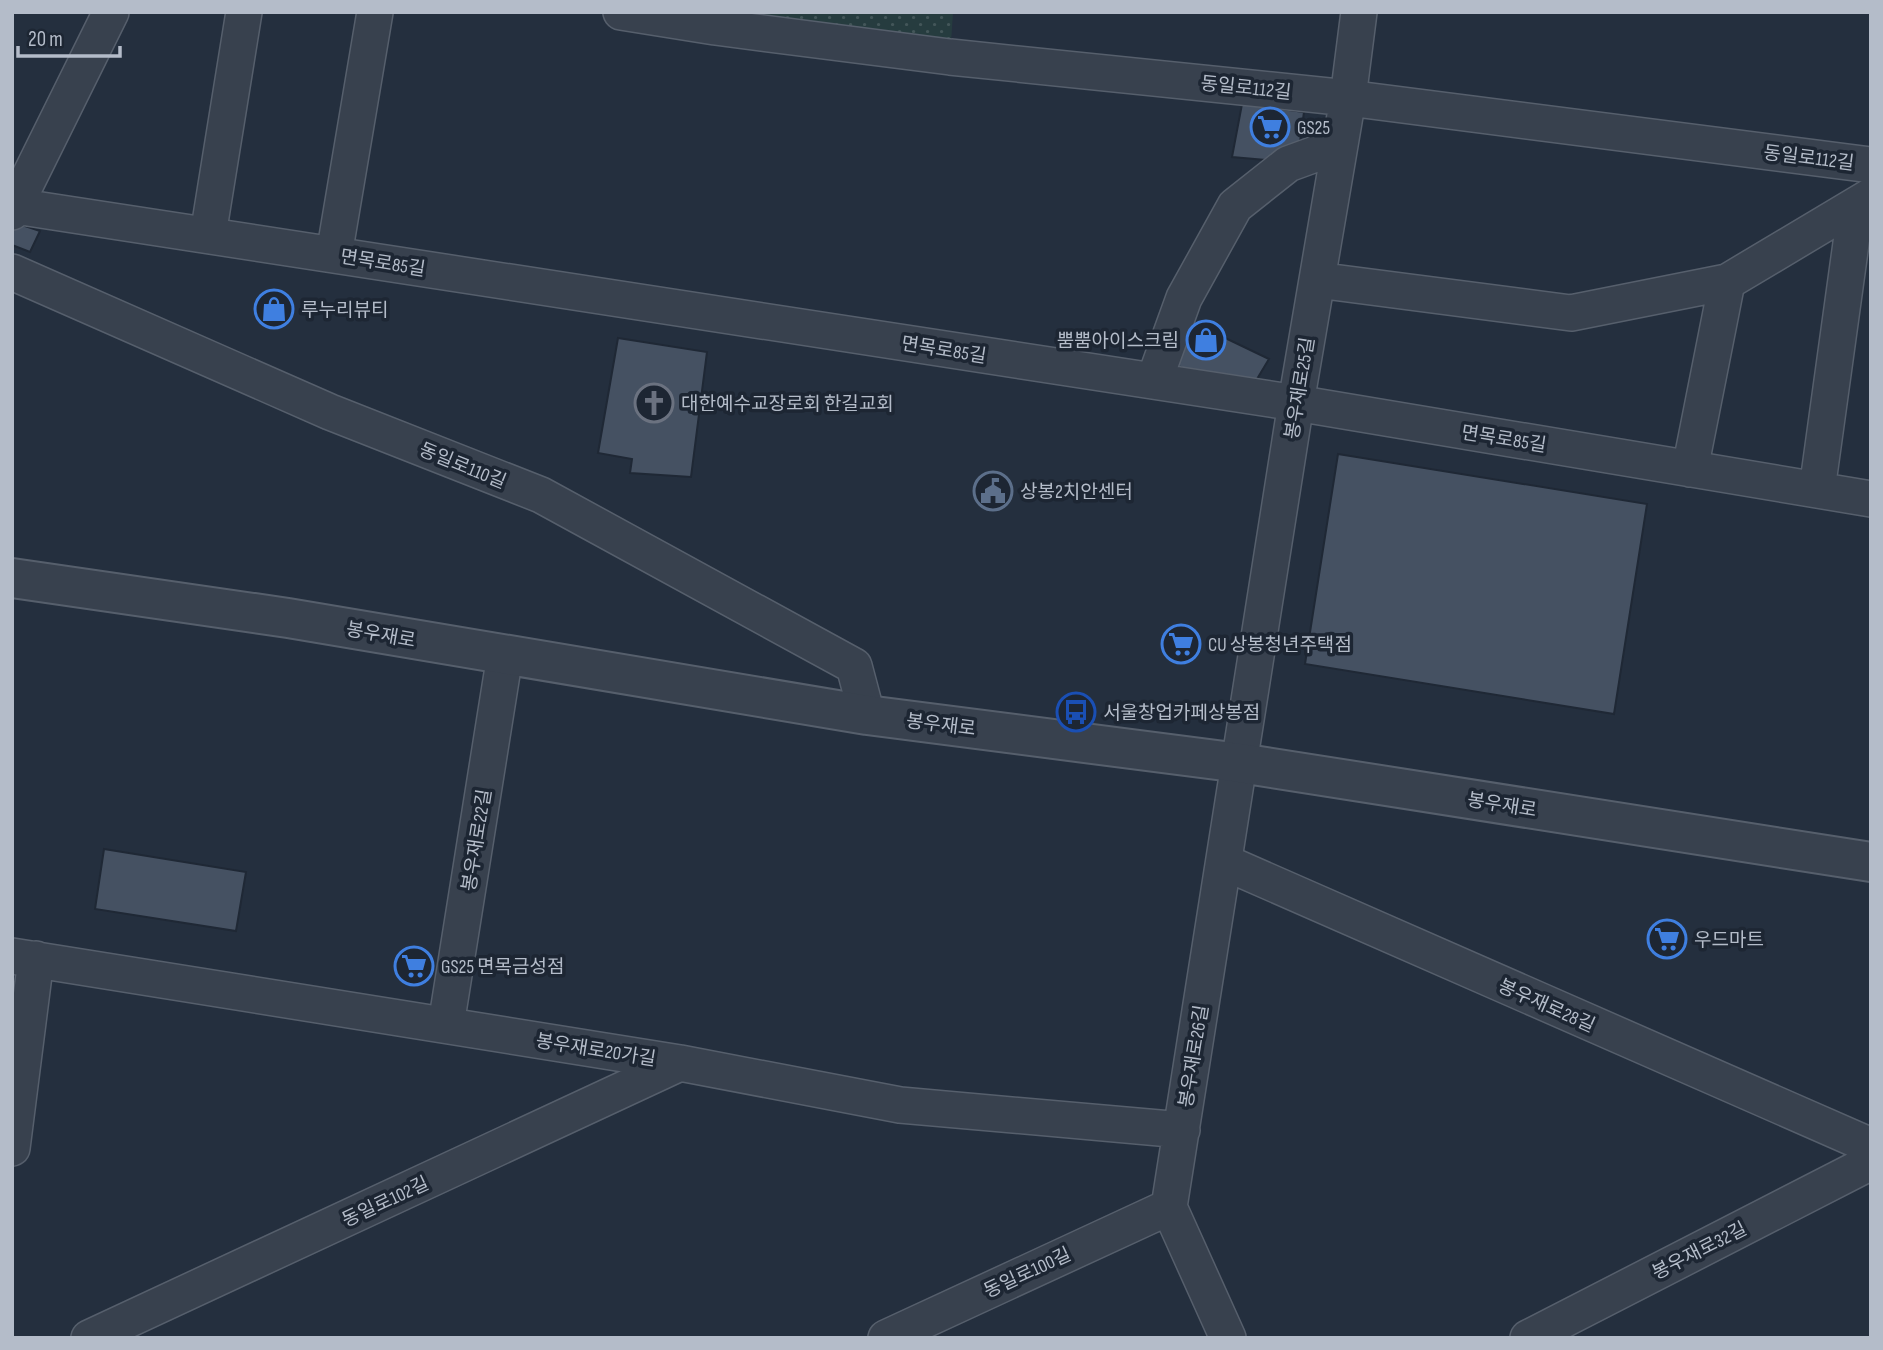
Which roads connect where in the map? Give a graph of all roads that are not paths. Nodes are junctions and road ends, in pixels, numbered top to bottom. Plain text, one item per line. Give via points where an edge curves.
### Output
1 (111, 12) edge
2 (244, 12) edge
3 (375, 12) edge
4 (621, 12) edge
5 (1359, 12) edge
6 (1348, 98) junction
7 (1340, 145) junction
8 (1871, 165) edge
9 (1863, 201) edge
10 (14, 209) edge
11 (208, 235) junction
12 (334, 255) junction
13 (12, 272) edge
14 (1317, 281) junction
15 (1727, 282) junction
16 (1154, 381) junction
17 (1296, 403) junction
18 (1690, 469) junction
19 (1818, 490) junction
20 (1871, 499) edge
21 (12, 578) edge
22 (505, 655) junction
23 (867, 715) junction
24 (1240, 763) junction
25 (1224, 862) junction
26 (1871, 862) edge
27 (24, 957) edge
28 (446, 1025) junction
29 (680, 1063) junction
30 (1182, 1130) junction
31 (1871, 1146) edge
32 (12, 1148) edge
33 (1871, 1162) edge
34 (1169, 1207) junction
35 (89, 1338) edge
36 (886, 1338) edge
37 (1228, 1338) edge
38 (1528, 1338) edge

1 - 10 street
2 - 11 street
3 - 12 street
4 - 6 street, 동일로112길 via 950,57
5 - 6 street, 봉우재로25길
6 - 7 street, 봉우재로25길
6 - 8 street, 동일로112길
7 - 14 street, 봉우재로25길
7 - 16 street via 1287,164 1235,206 1184,298
9 - 15 street
9 - 19 street
10 - 11 street, 면목로85길
11 - 12 street, 면목로85길
12 - 16 street, 면목로85길
13 - 23 street, 동일로110길 via 330,412 541,495 854,666
14 - 15 street via 1571,313
14 - 17 street, 봉우재로25길
15 - 18 street
16 - 17 street, 면목로85길
17 - 18 street, 면목로85길
17 - 24 street, 봉우재로25길
18 - 19 street, 면목로85길
19 - 20 street, 면목로85길
21 - 22 street, 봉우재로
22 - 23 street, 봉우재로
22 - 28 street, 봉우재로22길
23 - 24 street, 봉우재로
24 - 25 street, 봉우재로26길
24 - 26 street, 봉우재로
25 - 30 street, 봉우재로26길
25 - 31 street, 봉우재로28길
27 - 28 street, 봉우재로20가길
27 - 32 street
28 - 29 street, 봉우재로20가길
29 - 30 street, 봉우재로20가길 via 900,1105
29 - 35 street, 동일로102길
30 - 34 street, 봉우재로26길
33 - 38 street, 봉우재로32길
34 - 36 street, 동일로100길
34 - 37 street

